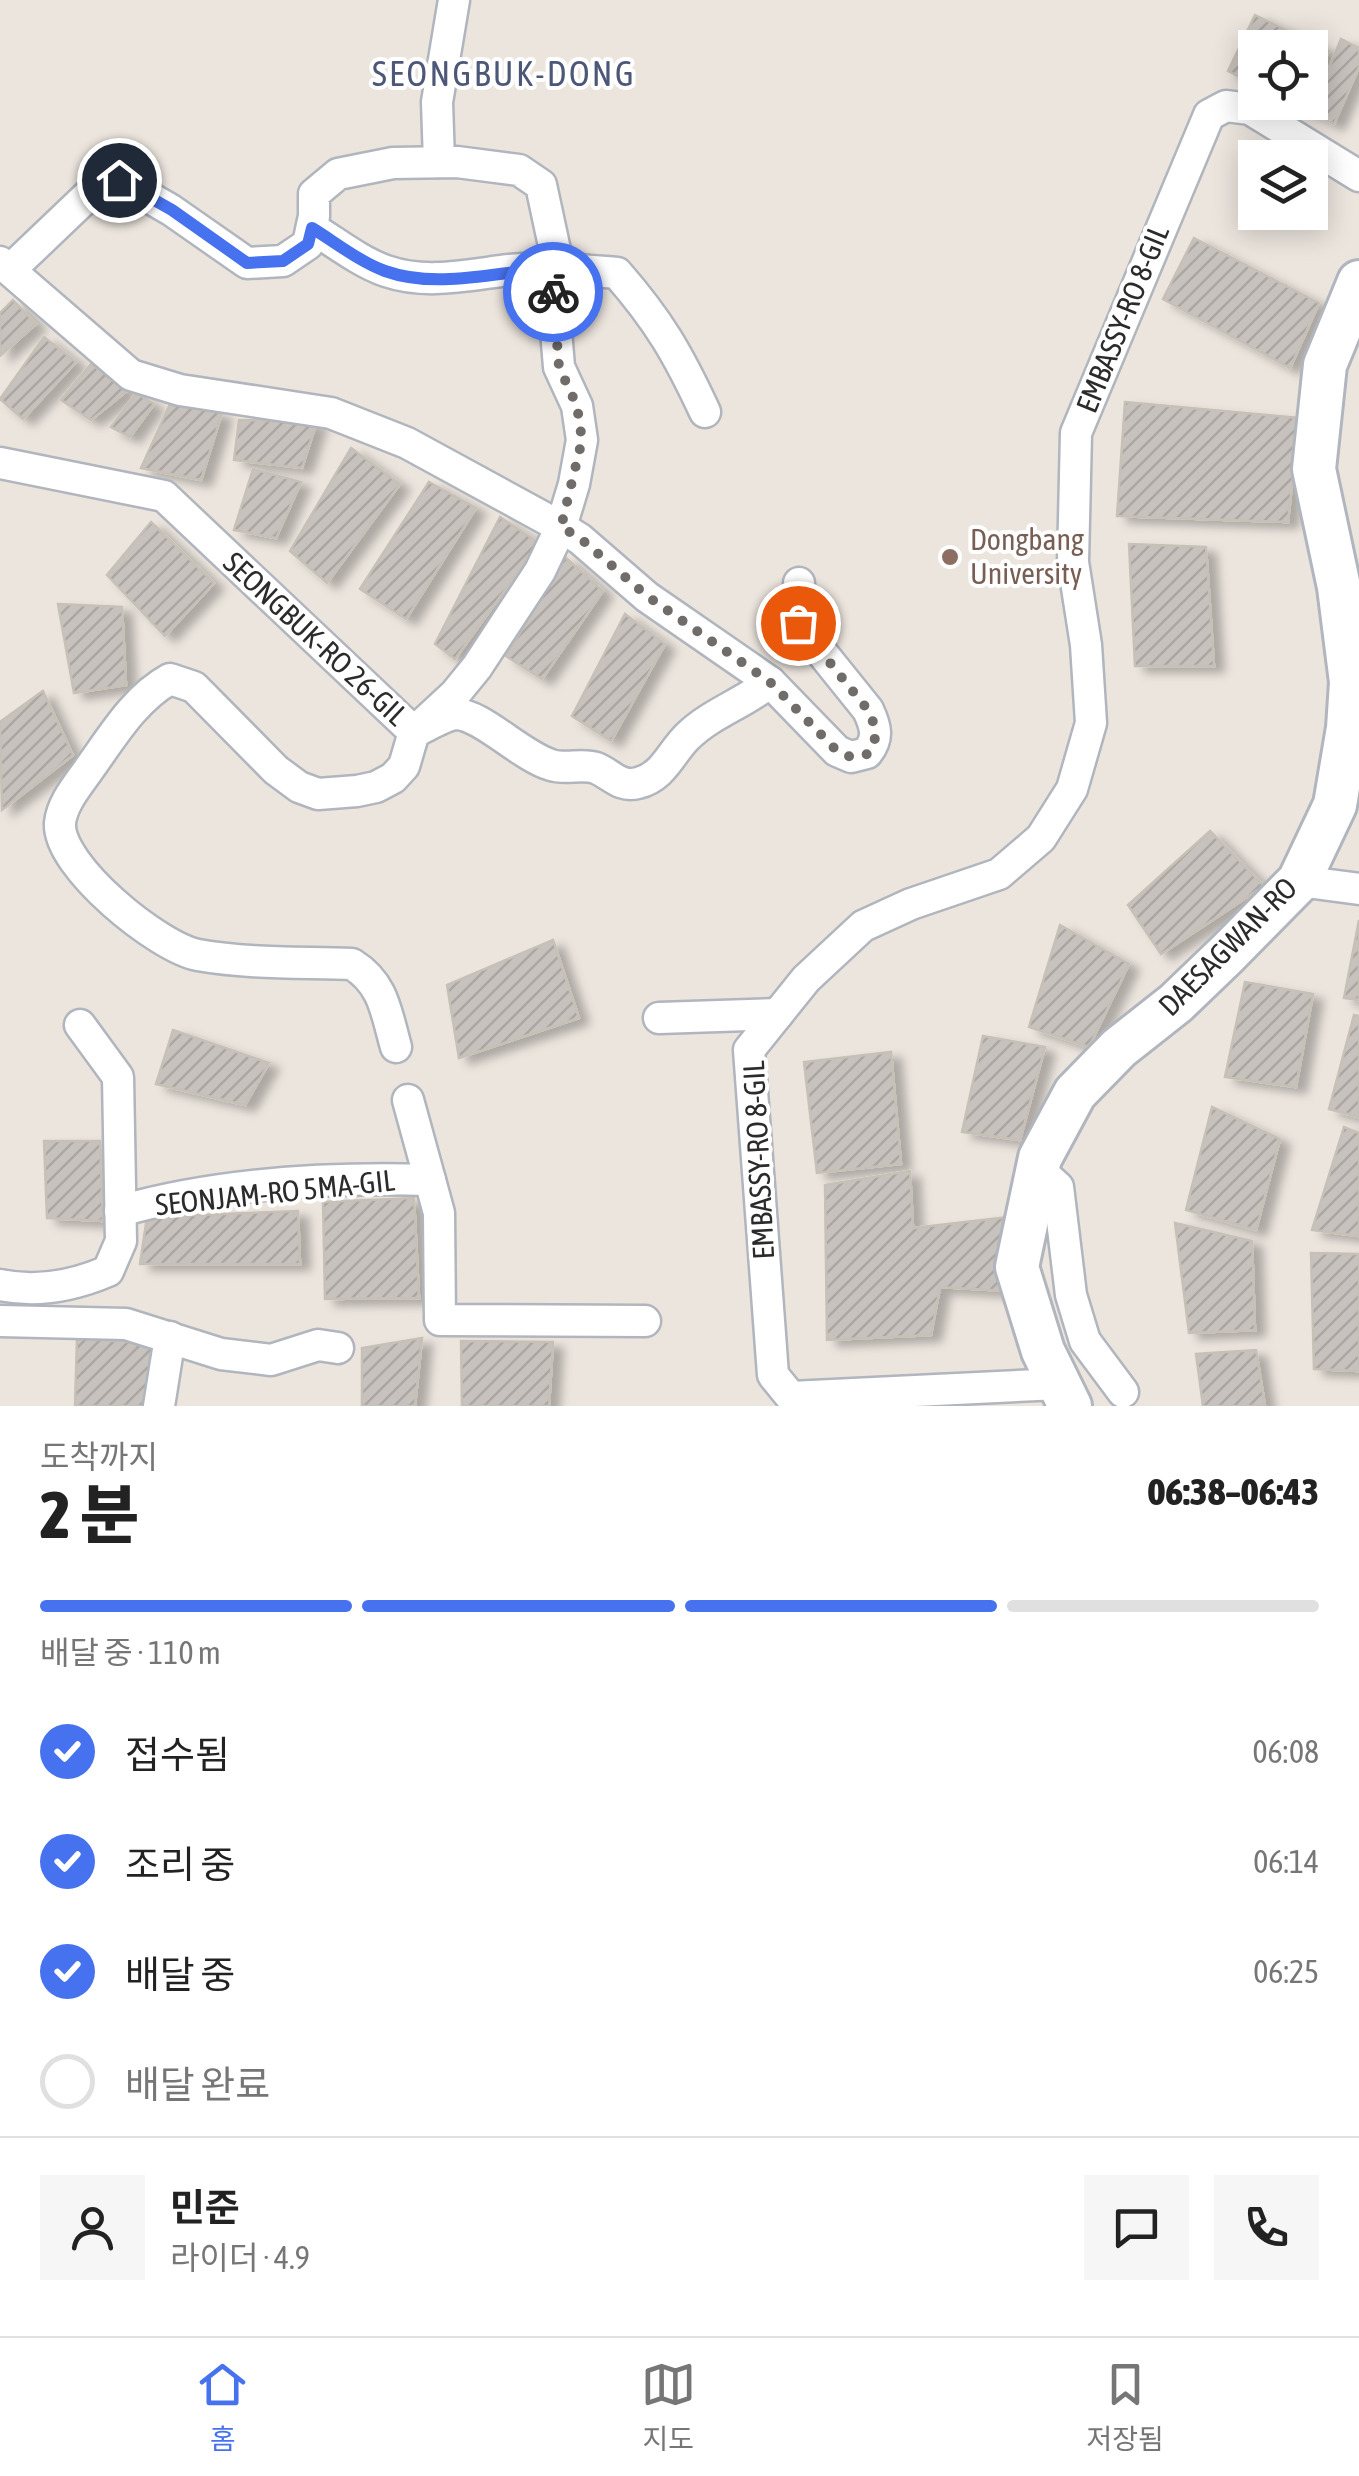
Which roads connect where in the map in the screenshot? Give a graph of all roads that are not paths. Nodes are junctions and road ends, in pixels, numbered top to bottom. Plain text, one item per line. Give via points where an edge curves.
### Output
1 (454, 0) edge
2 (438, 162) junction
3 (1359, 176) edge
4 (312, 228) junction
5 (6, 265) edge
6 (554, 268) junction
7 (1359, 282) edge
8 (705, 412) dead end
9 (0, 463) edge
10 (561, 527) junction
11 (799, 583) dead end
12 (1352, 612) edge
13 (770, 682) junction
14 (414, 732) junction
15 (1299, 881) junction
16 (1359, 889) edge
17 (778, 1014) junction
18 (659, 1018) dead end
19 (80, 1025) dead end
20 (396, 1047) dead end
21 (408, 1100) dead end
22 (1037, 1168) junction
23 (430, 1180) junction
24 (120, 1212) junction
25 (0, 1285) edge
26 (0, 1321) edge
27 (646, 1321) dead end
28 (170, 1337) junction
29 (338, 1348) dead end
30 (1123, 1392) dead end
31 (1064, 1395) edge
32 (159, 1406) edge

1 - 2 street via 437,102
2 - 4 street via 338,174 314,194
2 - 6 street via 519,170 540,185
3 - 17 street, EMBASSY-RO 8-GIL via 1250,110 1226,106 1208,115 1076,433 1073,562 1091,723 1072,789 1041,838 999,874 863,926
4 - 5 street via 308,244 283,261 247,263 119,180 98,185
4 - 6 street via 382,270 410,278
5 - 10 street via 131,375 180,390 331,413 407,443
6 - 8 street via 617,273 655,316
6 - 10 street via 559,367 577,406 582,440
7 - 12 main road, DAESAGWAN-RO via 1325,365 1314,469
9 - 14 street, SEONGBUK-RO 26-GIL via 164,496
10 - 13 street
10 - 14 street via 478,666
11 - 13 street via 798,623 868,710 876,742 868,754 837,751
12 - 15 main road, DAESAGWAN-RO via 1348,728 1335,805
13 - 14 street, SEONGBUK-RO 26-GIL via 687,737 655,776 635,785 588,766 552,766 477,720 455,714
14 - 20 street via 404,766 393,778 376,787 318,794 276,770 194,686 170,679 150,689 112,736 65,804 60,825 66,848 100,890 170,945 196,955 352,964 371,976
15 - 16 street
15 - 22 main road, DAESAGWAN-RO via 1076,1093
17 - 18 street
17 - 31 street, EMBASSY-RO 8-GIL via 749,1050 773,1374 790,1397
19 - 24 street, SEONJAM-RO 5MA-GIL via 118,1077
21 - 23 street, SEONJAM-RO 5MA-GIL
22 - 30 street via 1058,1187 1071,1294 1085,1340
22 - 31 main road, DAESAGWAN-RO via 1017,1267 1042,1351
23 - 24 street, SEONJAM-RO 5MA-GIL via 367,1178 234,1190
23 - 27 street, SEONJAM-RO 5MA-GIL via 439,1213 440,1320
24 - 25 street, SEONJAM-RO 5MA-GIL via 121,1241 108,1271 73,1286
26 - 28 street via 126,1324
28 - 29 street via 221,1354 271,1360 318,1345
28 - 32 street

